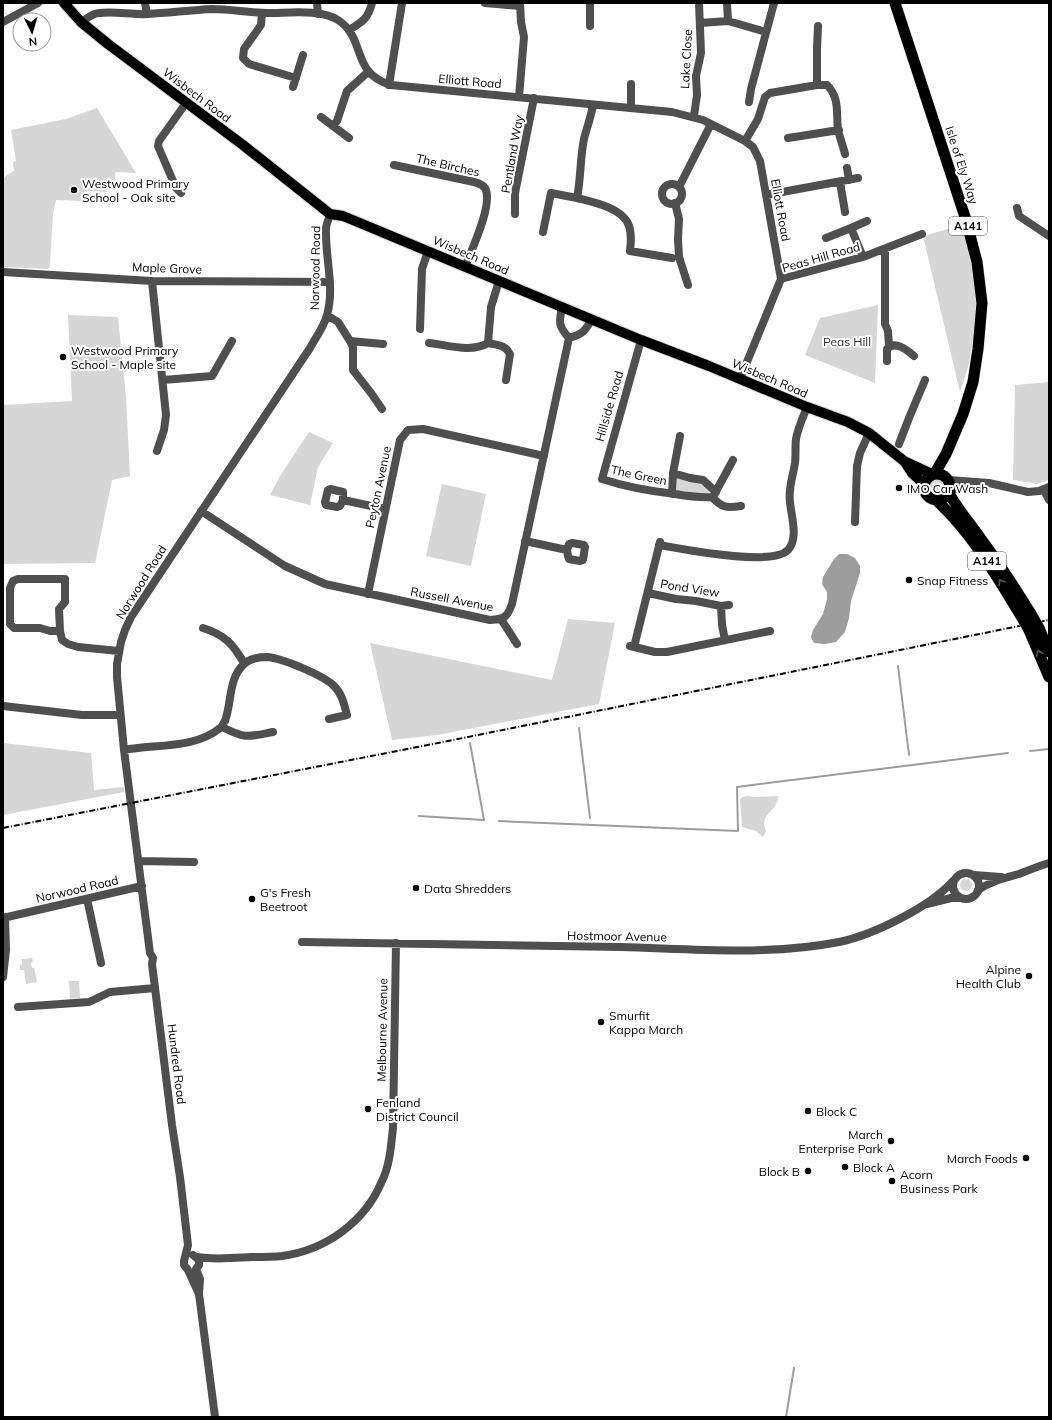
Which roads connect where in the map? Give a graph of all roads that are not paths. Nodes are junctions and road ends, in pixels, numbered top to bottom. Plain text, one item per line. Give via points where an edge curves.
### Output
1 (38, 3) edge
2 (146, 3) edge
3 (317, 3) edge
4 (372, 3) edge
5 (402, 3) edge
6 (485, 3) edge
7 (590, 3) edge
8 (698, 3) edge
9 (728, 3) edge
10 (774, 3) edge
11 (894, 3) edge
12 (520, 4) edge
13 (66, 5) edge
14 (212, 6) edge
15 (262, 13) junction
16 (147, 14) junction
17 (318, 14) junction
18 (728, 21) junction
19 (3, 22) edge
20 (81, 22) junction
21 (700, 22) junction
22 (590, 26) dead end
23 (818, 26) dead end
24 (349, 30) junction
25 (766, 32) junction
26 (303, 55) dead end
27 (368, 72) junction
28 (296, 78) junction
29 (632, 84) dead end
30 (389, 85) junction
31 (817, 85) junction
32 (293, 87) dead end
33 (519, 97) junction
34 (536, 99) junction
35 (749, 102) dead end
36 (186, 103) junction
37 (593, 105) junction
38 (631, 108) junction
39 (694, 116) junction
40 (321, 117) dead end
41 (711, 124) junction
42 (333, 126) junction
43 (838, 130) junction
44 (349, 138) dead end
45 (788, 138) dead end
46 (745, 141) junction
47 (845, 154) dead end
48 (394, 165) dead end
49 (847, 168) dead end
50 (858, 178) dead end
51 (849, 180) junction
52 (523, 182) dead end
53 (840, 182) junction
54 (680, 187) junction
55 (181, 193) dead end
56 (766, 195) junction
57 (577, 198) junction
58 (675, 203) junction
59 (1017, 208) dead end
60 (845, 212) dead end
61 (330, 214) junction
62 (515, 214) dead end
63 (867, 221) dead end
64 (851, 228) junction
65 (543, 232) dead end
66 (922, 234) dead end
67 (1049, 236) edge
68 (826, 238) dead end
69 (885, 249) junction
70 (428, 251) junction
71 (863, 257) junction
72 (672, 258) dead end
73 (465, 266) junction
74 (3, 272) edge
75 (781, 279) junction
76 (152, 281) junction
77 (499, 281) junction
78 (330, 282) junction
79 (688, 285) dead end
80 (562, 307) junction
81 (327, 315) junction
82 (592, 319) junction
83 (420, 329) dead end
84 (569, 338) junction
85 (641, 340) junction
86 (232, 341) dead end
87 (350, 341) junction
88 (429, 343) dead end
89 (488, 343) junction
90 (384, 344) dead end
91 (889, 346) junction
92 (914, 356) dead end
93 (887, 361) dead end
94 (740, 379) junction
95 (163, 380) junction
96 (506, 380) dead end
97 (925, 380) dead end
98 (807, 407) junction
99 (382, 409) dead end
100 (869, 433) junction
101 (680, 436) dead end
102 (899, 444) dead end
103 (157, 451) dead end
104 (544, 456) junction
105 (733, 460) dead end
106 (904, 461) junction
107 (673, 473) junction
108 (602, 479) joint
109 (943, 481) junction
110 (924, 484) junction
111 (1047, 488) edge
112 (672, 494) junction
113 (714, 494) junction
114 (343, 500) dead end
115 (936, 500) junction
116 (1049, 500) edge
117 (741, 506) dead end
118 (385, 509) junction
119 (201, 511) junction
120 (855, 522) dead end
121 (525, 541) junction
122 (567, 550) dead end
123 (648, 593) junction
124 (368, 594) junction
125 (1026, 615) junction
126 (501, 620) junction
127 (203, 628) dead end
128 (1034, 629) junction
129 (60, 631) junction
130 (770, 631) dead end
131 (725, 640) junction
132 (517, 644) dead end
133 (119, 651) junction
134 (1049, 652) edge
135 (244, 663) junction
136 (1049, 677) edge
137 (3, 706) edge
138 (120, 715) junction
139 (329, 719) dead end
140 (222, 728) junction
141 (273, 732) dead end
142 (124, 750) junction
143 (138, 861) junction
144 (194, 862) dead end
145 (1049, 863) edge
146 (974, 875) junction
147 (1004, 877) junction
148 (953, 881) junction
149 (142, 886) junction
150 (978, 890) junction
151 (960, 898) junction
152 (87, 899) junction
153 (922, 906) junction
154 (4, 918) edge
155 (302, 942) dead end
156 (396, 943) junction
157 (101, 963) dead end
158 (3, 977) edge
159 (155, 988) junction
160 (18, 1007) dead end
161 (193, 1262) junction
162 (215, 1417) edge

1 - 19 street
2 - 16 street
3 - 17 street
4 - 24 street via 365,19
5 - 30 street
6 - 12 street
7 - 22 street
8 - 21 street, Lake Close
9 - 18 street
10 - 25 street
11 - 109 highway, Isle of Ely Way / A141 via 966,220 977,262 982,303 973,382 946,454
12 - 33 street via 524,37
13 - 20 main road, Wisbech Road
14 - 15 street
14 - 16 street
15 - 17 street
15 - 28 street via 261,25 244,49 243,58 249,64
16 - 20 street via 98,13
17 - 24 street via 334,18
18 - 21 street
18 - 25 street
20 - 36 main road, Wisbech Road
21 - 39 street, Lake Close via 701,53 696,76
23 - 31 street
24 - 27 street
25 - 35 street
26 - 28 street
27 - 30 street, Elliott Road
27 - 42 street via 347,91
28 - 32 street
29 - 38 street
30 - 33 street, Elliott Road
31 - 43 street via 827,85 836,97
31 - 46 street via 770,93 765,97 758,119
33 - 34 street, Elliott Road
34 - 37 street, Elliott Road
34 - 52 street
34 - 62 street, Pentland Way via 515,194
36 - 55 street via 158,146 176,188
36 - 61 main road, Wisbech Road
37 - 38 street, Elliott Road
37 - 57 street via 584,138 581,182
38 - 39 street, Elliott Road
39 - 41 street, Elliott Road
40 - 42 street
41 - 46 street, Elliott Road
41 - 54 street
42 - 44 street
43 - 45 street
43 - 47 street
46 - 56 street, Elliott Road via 753,147 760,161
48 - 73 street, The Birches via 474,182 485,188 485,216
49 - 51 street
50 - 51 street
51 - 53 street
53 - 56 street
53 - 60 street
54 - 58 street via 681,198
54 - 58 street via 672,184 664,187 662,191 664,200 671,204
56 - 75 street, Elliott Road
57 - 65 street via 551,193
57 - 72 street via 621,214 629,224 630,251
58 - 79 street via 679,219 679,256
59 - 67 street via 1019,216
61 - 70 main road, Wisbech Road via 343,216
61 - 78 street, Norwood Road via 326,228
63 - 64 street
64 - 68 street
64 - 71 street
66 - 69 street, Peas Hill Road
69 - 71 street, Peas Hill Road
69 - 91 street via 885,324
70 - 73 main road, Wisbech Road
70 - 83 street via 422,269
71 - 75 street, Peas Hill Road
73 - 77 main road, Wisbech Road
74 - 76 street, Maple Grove
75 - 94 street, Peas Hill Road
76 - 78 street, Maple Grove
76 - 95 street
77 - 80 main road, Wisbech Road
77 - 89 street via 491,307
78 - 81 street, Norwood Road
80 - 82 main road, Wisbech Road
80 - 84 street via 559,320 561,328
81 - 87 street via 338,322
81 - 119 street, Norwood Road via 310,348
82 - 84 street via 582,334
82 - 85 main road, Wisbech Road
84 - 104 street, Russell Avenue
85 - 94 main road, Wisbech Road
85 - 108 street, Hillside Road
86 - 95 street via 212,376
87 - 90 street
87 - 99 street via 353,347 353,370
88 - 89 street via 474,348
89 - 96 street via 509,350
91 - 92 street via 905,348
91 - 93 street
94 - 98 main road, Wisbech Road
95 - 103 street via 166,415
97 - 102 street
98 - 100 main road, Wisbech Road via 848,422
98 - 123 street via 796,439 790,488 794,528 789,549 772,556 722,556 660,543
100 - 106 main road, Wisbech Road
100 - 120 street via 857,466
101 - 107 street, The Green
104 - 118 street, Peyton Avenue via 423,429 408,430 400,440
104 - 121 street, Russell Avenue
105 - 113 street
106 - 109 main road, Wisbech Road
106 - 110 main road, Wisbech Road
107 - 112 street, The Green
107 - 113 street, The Green via 703,480
108 - 112 street, The Green via 629,487
109 - 110 highway, A141 via 928,477
109 - 111 street via 989,483 1028,492
109 - 115 highway via 943,498
109 - 125 highway, A141 via 963,516 1012,582
110 - 115 highway, A141 via 926,494
111 - 116 street
112 - 113 street, The Green via 706,498
113 - 117 street, The Green via 718,503 724,507
114 - 118 street
125 -> 115 highway, A141 via 964,530
118 - 124 street, Peyton Avenue
119 - 124 street, Russell Avenue via 285,566 325,584
119 - 133 street, Norwood Road via 131,617
121 - 122 street
121 - 126 street, Russell Avenue via 512,604 508,614
123 - 131 street, Pond View via 725,606 722,625
123 - 131 street via 632,646 655,652 667,652
124 - 126 street, Russell Avenue via 490,620
125 - 128 highway, A141, bridge
126 - 132 street
127 - 135 street via 224,637
128 - 134 highway, A141
136 -> 128 highway, A141
129 - 129 street via 14,628 10,624 10,588 13,581 65,579 65,602 59,609
129 - 133 street via 62,640 68,644
130 - 131 street
133 - 138 street, Norwood Road via 117,664
135 - 139 street via 259,657 272,658 327,680 343,698 347,715
135 - 140 street via 232,684 230,703
137 - 138 street via 82,715
138 - 142 street, Norwood Road
140 - 141 street via 249,737
140 - 142 street via 194,742
142 - 143 street, Norwood Road
143 - 144 street
143 - 149 street, Norwood Road
145 - 147 street
146 - 147 street
146 - 148 street via 964,872 957,875
146 - 150 street via 979,884
147 - 150 street
148 - 151 street via 953,891
148 - 153 street, Hostmoor Avenue
149 - 152 street, Norwood Road
149 - 159 street, Hundred Road
150 - 151 street via 969,899
151 - 153 street, Hostmoor Avenue
152 - 154 street, Norwood Road
152 - 157 street
153 - 156 street, Hostmoor Avenue via 888,924 841,942 782,950
154 - 158 street via 6,950
155 - 156 street, Hostmoor Avenue
156 - 161 street, Melbourne Avenue via 393,1128 383,1180 374,1198 347,1229 320,1246 282,1256
159 - 160 street via 110,992 89,1002
159 - 161 street, Hundred Road via 188,1245
161 - 162 street, Hundred Road via 200,1279 199,1294

